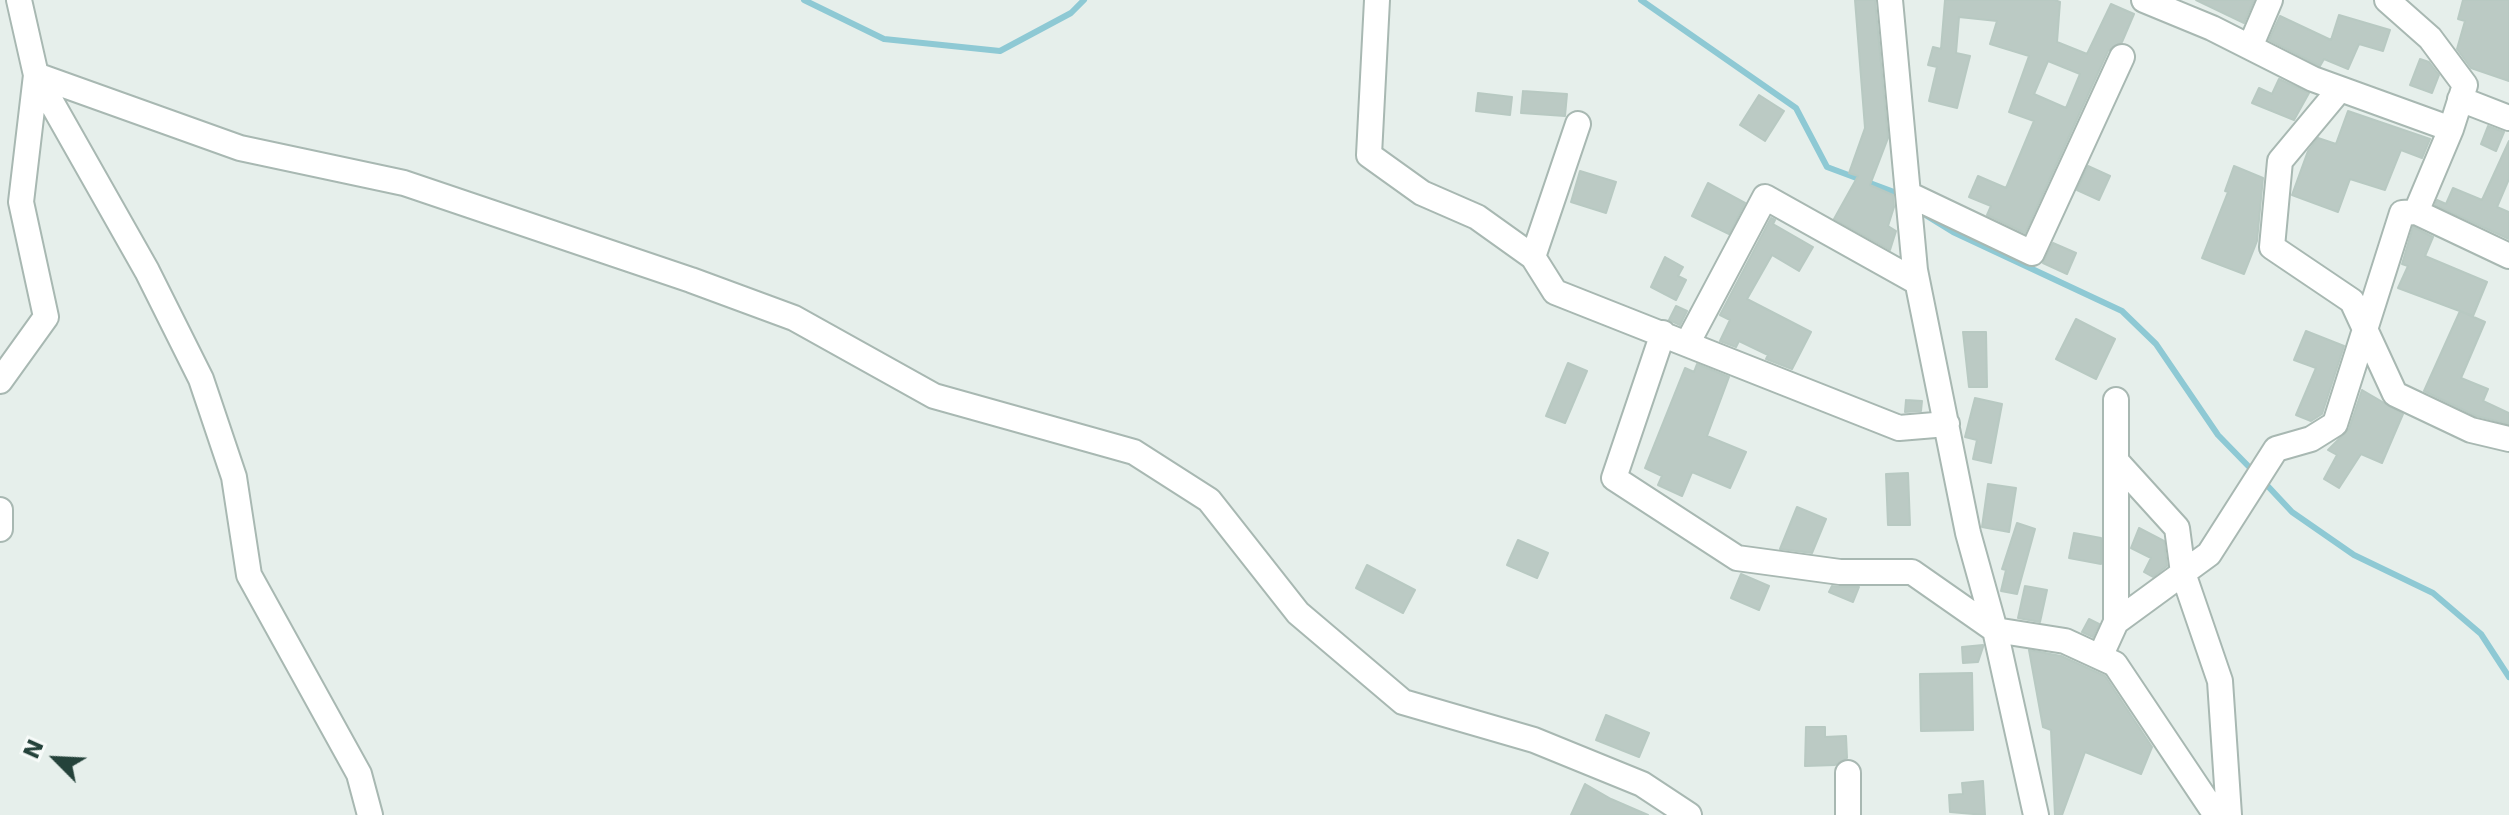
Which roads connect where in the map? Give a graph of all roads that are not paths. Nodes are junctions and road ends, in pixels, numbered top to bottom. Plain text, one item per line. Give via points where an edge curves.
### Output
1 (19, 0) edge
2 (1377, 0) edge
3 (1890, 0) edge
4 (2144, 0) edge
5 (2270, 0) edge
6 (2387, 0) edge
7 (2250, 47) junction
8 (2122, 57) dead end
9 (36, 75) junction
10 (2340, 89) junction
11 (2460, 99) junction
12 (2509, 118) edge
13 (1578, 124) dead end
14 (2451, 129) junction
15 (1908, 194) junction
16 (2416, 212) junction
17 (2506, 245) edge
18 (1533, 257) junction
19 (1917, 282) junction
20 (2365, 329) junction
21 (1663, 333) junction
22 (1688, 342) junction
23 (0, 381) edge
24 (2116, 400) dead end
25 (1947, 424) junction
26 (2509, 439) edge
27 (2118, 463) junction
28 (0, 510) edge
29 (0, 529) edge
30 (2183, 573) junction
31 (2116, 622) junction
32 (1995, 630) junction
33 (2100, 657) junction
34 (1848, 773) dead end
35 (370, 815) edge
36 (1689, 815) edge
37 (1848, 815) edge
38 (2036, 815) edge
39 (2216, 815) edge
40 (2229, 815) edge

1 - 9 street
2 - 18 street via 1369,155 1422,193 1477,217
3 - 15 street
4 - 7 street
5 - 7 street
6 - 11 street via 2430,38 2465,85
7 - 10 street
8 - 15 street via 2032,253
9 - 23 street via 21,202 46,317
9 - 35 street via 147,271 201,379 234,477 249,575 359,774
9 - 36 street via 240,148 404,183 676,275 794,318 934,396 1134,452 1209,500 1298,613 1403,702 1534,740 1642,784
10 - 14 street
10 - 20 street via 2280,161 2272,247 2352,301
11 - 12 street
11 - 14 street
13 - 18 street
14 - 16 street
15 - 19 street
16 - 17 street
16 - 20 street via 2402,213
18 - 21 street via 1555,292
19 - 22 street via 1765,197
19 - 25 street
20 - 26 street via 2395,394 2471,430
20 - 30 street via 2335,424 2311,439 2276,449 2209,554
21 - 22 street
21 - 32 street via 1614,478 1737,558 1840,572 1912,572
22 - 25 street via 1899,428
24 - 27 street
25 - 32 street via 1968,533
27 - 30 street via 2177,528
27 - 31 street
28 - 29 street
30 - 31 street
30 - 40 street via 2220,681
31 - 33 street
32 - 33 street via 2065,641
32 - 38 street
33 - 39 street via 2115,664
34 - 37 street

